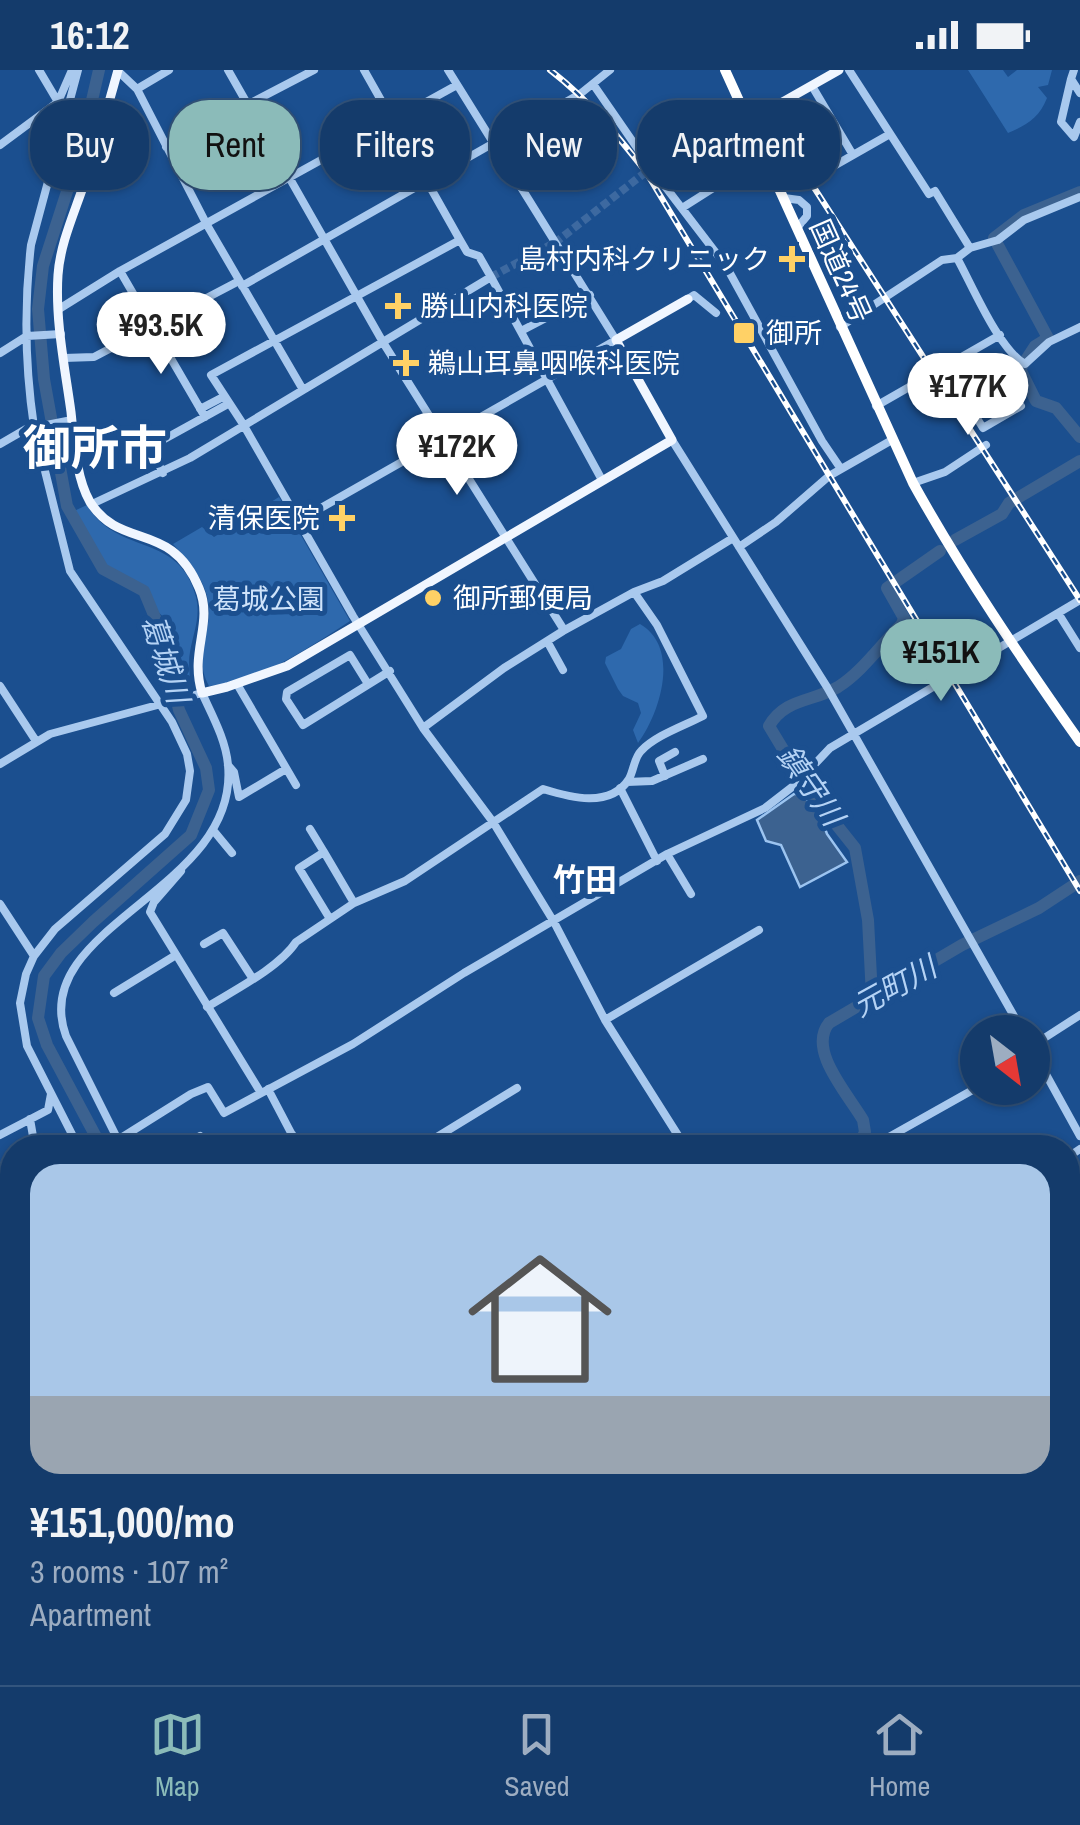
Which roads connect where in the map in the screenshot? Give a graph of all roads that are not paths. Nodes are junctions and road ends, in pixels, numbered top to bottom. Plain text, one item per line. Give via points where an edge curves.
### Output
1 (40, 70) edge
2 (75, 70) edge
3 (118, 70) edge
4 (169, 70) edge
5 (228, 70) edge
6 (314, 70) edge
7 (364, 70) edge
8 (448, 70) edge
9 (610, 70) edge
10 (725, 70) edge
11 (839, 70) edge
12 (850, 70) edge
13 (1072, 75) edge
14 (592, 84) junction
15 (458, 85) junction
16 (812, 86) junction
17 (136, 89) junction
18 (1080, 93) edge
19 (57, 100) edge
20 (59, 100) edge
21 (244, 100) edge
22 (257, 100) edge
23 (381, 100) edge
24 (430, 100) edge
25 (565, 100) edge
26 (739, 100) edge
27 (787, 100) edge
28 (30, 121) edge
29 (1080, 122) edge
30 (890, 134) junction
31 (490, 137) edge
32 (2, 140) edge
33 (169, 145) edge
34 (166, 147) junction
35 (637, 148) edge
36 (853, 155) junction
37 (840, 162) edge
38 (267, 190) edge
39 (295, 190) edge
40 (411, 190) edge
41 (431, 190) edge
42 (524, 190) edge
43 (668, 190) edge
44 (710, 190) edge
45 (780, 190) edge
46 (782, 190) edge
47 (1080, 198) edge
48 (682, 208) junction
49 (207, 225) junction
50 (797, 228) junction
51 (322, 239) junction
52 (460, 240) junction
53 (970, 248) junction
54 (957, 258) junction
55 (120, 271) junction
56 (491, 277) junction
57 (241, 284) junction
58 (590, 295) junction
59 (356, 296) junction
60 (688, 299) joint
61 (59, 309) junction
62 (716, 312) dead end
63 (154, 326) junction
64 (840, 327) junction
65 (1080, 327) edge
66 (521, 331) junction
67 (59, 334) junction
68 (1000, 335) junction
69 (28, 336) junction
70 (274, 340) junction
71 (616, 340) junction
72 (384, 344) junction
73 (0, 353) edge
74 (64, 358) junction
75 (946, 368) junction
76 (547, 376) junction
77 (302, 388) junction
78 (226, 400) junction
79 (876, 406) junction
80 (1021, 406) dead end
81 (203, 413) junction
82 (69, 420) junction
83 (242, 424) junction
84 (32, 427) junction
85 (442, 438) junction
86 (672, 440) junction
87 (892, 440) junction
88 (0, 444) edge
89 (986, 445) dead end
90 (841, 469) junction
91 (163, 473) junction
92 (602, 480) junction
93 (913, 483) junction
94 (92, 504) junction
95 (298, 521) junction
96 (503, 538) junction
97 (736, 542) junction
98 (634, 592) junction
99 (1080, 600) edge
100 (1058, 613) junction
101 (359, 622) junction
102 (564, 630) junction
103 (547, 641) junction
104 (1010, 643) junction
105 (1080, 648) edge
106 (564, 670) dead end
107 (390, 671) junction
108 (238, 684) junction
109 (368, 684) junction
110 (0, 686) edge
111 (198, 694) junction
112 (162, 702) junction
113 (424, 728) junction
114 (852, 733) junction
115 (36, 741) junction
116 (1080, 742) edge
117 (675, 752) dead end
118 (704, 759) dead end
119 (0, 764) edge
120 (228, 764) junction
121 (286, 768) junction
122 (665, 776) junction
123 (296, 785) dead end
124 (624, 785) junction
125 (493, 822) junction
126 (310, 828) dead end
127 (213, 830) junction
128 (324, 852) junction
129 (232, 854) dead end
130 (667, 854) junction
131 (656, 861) junction
132 (183, 868) junction
133 (692, 894) dead end
134 (354, 903) junction
135 (0, 904) edge
136 (330, 919) junction
137 (554, 922) junction
138 (759, 930) dead end
139 (204, 944) dead end
140 (176, 955) junction
141 (34, 956) junction
142 (252, 978) junction
143 (114, 993) dead end
144 (208, 1007) junction
145 (1013, 1015) edge
146 (1080, 1015) edge
147 (605, 1020) junction
148 (1050, 1035) edge
149 (1050, 1080) edge
150 (517, 1088) dead end
151 (264, 1091) junction
152 (51, 1094) junction
153 (960, 1096) edge
154 (48, 1110) junction
155 (30, 1119) junction
156 (64, 1120) junction
157 (292, 1134) edge
158 (0, 1135) edge
159 (33, 1135) edge
160 (72, 1135) edge
161 (114, 1135) edge
162 (130, 1135) edge
163 (440, 1135) edge
164 (678, 1135) edge
165 (895, 1135) edge
166 (1079, 1135) edge

1 - 19 street
2 - 20 street
2 - 69 street via 32,245
3 - 17 street
3 - 61 main road via 60,255
4 - 17 street
5 - 21 street
6 - 22 street
7 - 23 street
8 - 15 street
9 - 14 street
10 - 26 highway, 国道24号
11 - 16 main road
12 - 30 street
13 - 18 street
13 - 29 street via 1061,122 1074,136
14 - 25 street
14 - 35 street
15 - 24 street
15 - 31 street
16 - 27 main road
16 - 36 street
17 - 34 street
28 - 32 street
30 - 36 street
30 - 53 street
33 - 34 street
34 - 49 street
36 - 37 street
38 - 49 street
39 - 51 street
40 - 51 street
41 - 52 street
42 - 58 street
43 - 48 street
44 - 48 street
45 - 50 highway, 国道24号
46 - 50 street via 807,207
47 - 53 street
48 - 90 street via 726,266
49 - 55 street
49 - 57 street
50 - 64 highway, 国道24号
51 - 57 street
51 - 59 street
52 - 56 street
52 - 59 street
53 - 54 street
54 - 64 street via 942,260
54 - 68 street
55 - 61 street
55 - 63 street
56 - 66 street
56 - 72 street
57 - 63 street
57 - 70 street
58 - 66 street
58 - 71 street
59 - 70 street
59 - 72 street
60 - 62 street via 694,295
60 - 71 main road
61 - 67 main road
63 - 74 street via 94,358
63 - 81 street
64 - 79 highway, 国道24号
65 - 68 street via 1025,364
66 - 76 street
67 - 69 street
67 - 74 main road
68 - 75 street
69 - 73 street
69 - 84 street
70 - 77 street
70 - 78 street via 211,375
71 - 76 street
71 - 86 main road
72 - 77 street
72 - 85 street
74 - 82 main road
75 - 79 street
75 - 80 street via 983,428
76 - 85 street
76 - 92 street
77 - 83 street
78 - 81 street
78 - 83 street
79 - 87 highway, 国道24号
81 - 91 street via 150,446
82 - 84 street
82 - 94 main road
83 - 91 street
83 - 95 street
84 - 88 street
84 - 112 street via 70,571
85 - 95 street
85 - 96 street
86 - 92 main road
86 - 97 street
87 - 90 street
87 - 93 highway, 国道24号
89 - 93 street via 945,472
90 - 97 street
91 - 94 street
92 - 96 main road
93 - 104 highway, 国道24号
94 - 111 main road via 118,529 170,547 199,586 204,608
95 - 101 street
96 - 101 main road
96 - 102 street
97 - 98 street
97 - 114 street
98 - 102 street
98 - 124 street via 703,716 639,752
99 - 100 street
100 - 104 street
100 - 105 street
101 - 107 street
101 - 108 main road via 287,666
102 - 103 street
103 - 106 street
103 - 113 street
104 - 114 street
104 - 116 highway, 国道24号
107 - 109 street
107 - 113 street
108 - 111 main road
108 - 121 street
109 - 109 street via 303,725 286,699 287,692 350,655
110 - 115 street
111 - 112 street
111 - 120 street via 220,732
112 - 115 street
112 - 141 street via 190,771 178,816
113 - 125 street
114 - 130 street via 765,808
114 - 145 street
115 - 119 street
117 - 122 street via 660,761
118 - 122 street
120 - 121 street via 238,797
120 - 127 street
121 - 123 street
122 - 124 street
124 - 125 street via 584,800 543,789
124 - 131 street
125 - 134 street via 406,881
125 - 137 street
126 - 128 street
127 - 129 street
127 - 132 street
128 - 134 street
128 - 136 street via 299,868
130 - 131 street
130 - 133 street
131 - 137 street
132 - 140 street via 150,912
132 - 161 street via 90,948 60,1001 60,1022
134 - 136 street
135 - 141 street
136 - 142 street
137 - 147 street
137 - 151 street
138 - 147 street
139 - 142 street via 223,933
140 - 143 street
140 - 144 street
141 - 152 street via 22,989 22,1019 27,1046
142 - 144 street
144 - 151 street
146 - 148 street
147 - 164 street
149 - 166 street
150 - 163 street
151 - 157 street
151 - 162 street via 224,1113 208,1087
152 - 154 street
152 - 156 street
153 - 165 street
154 - 155 street
154 - 156 street
155 - 158 street
155 - 159 street
156 - 160 street

